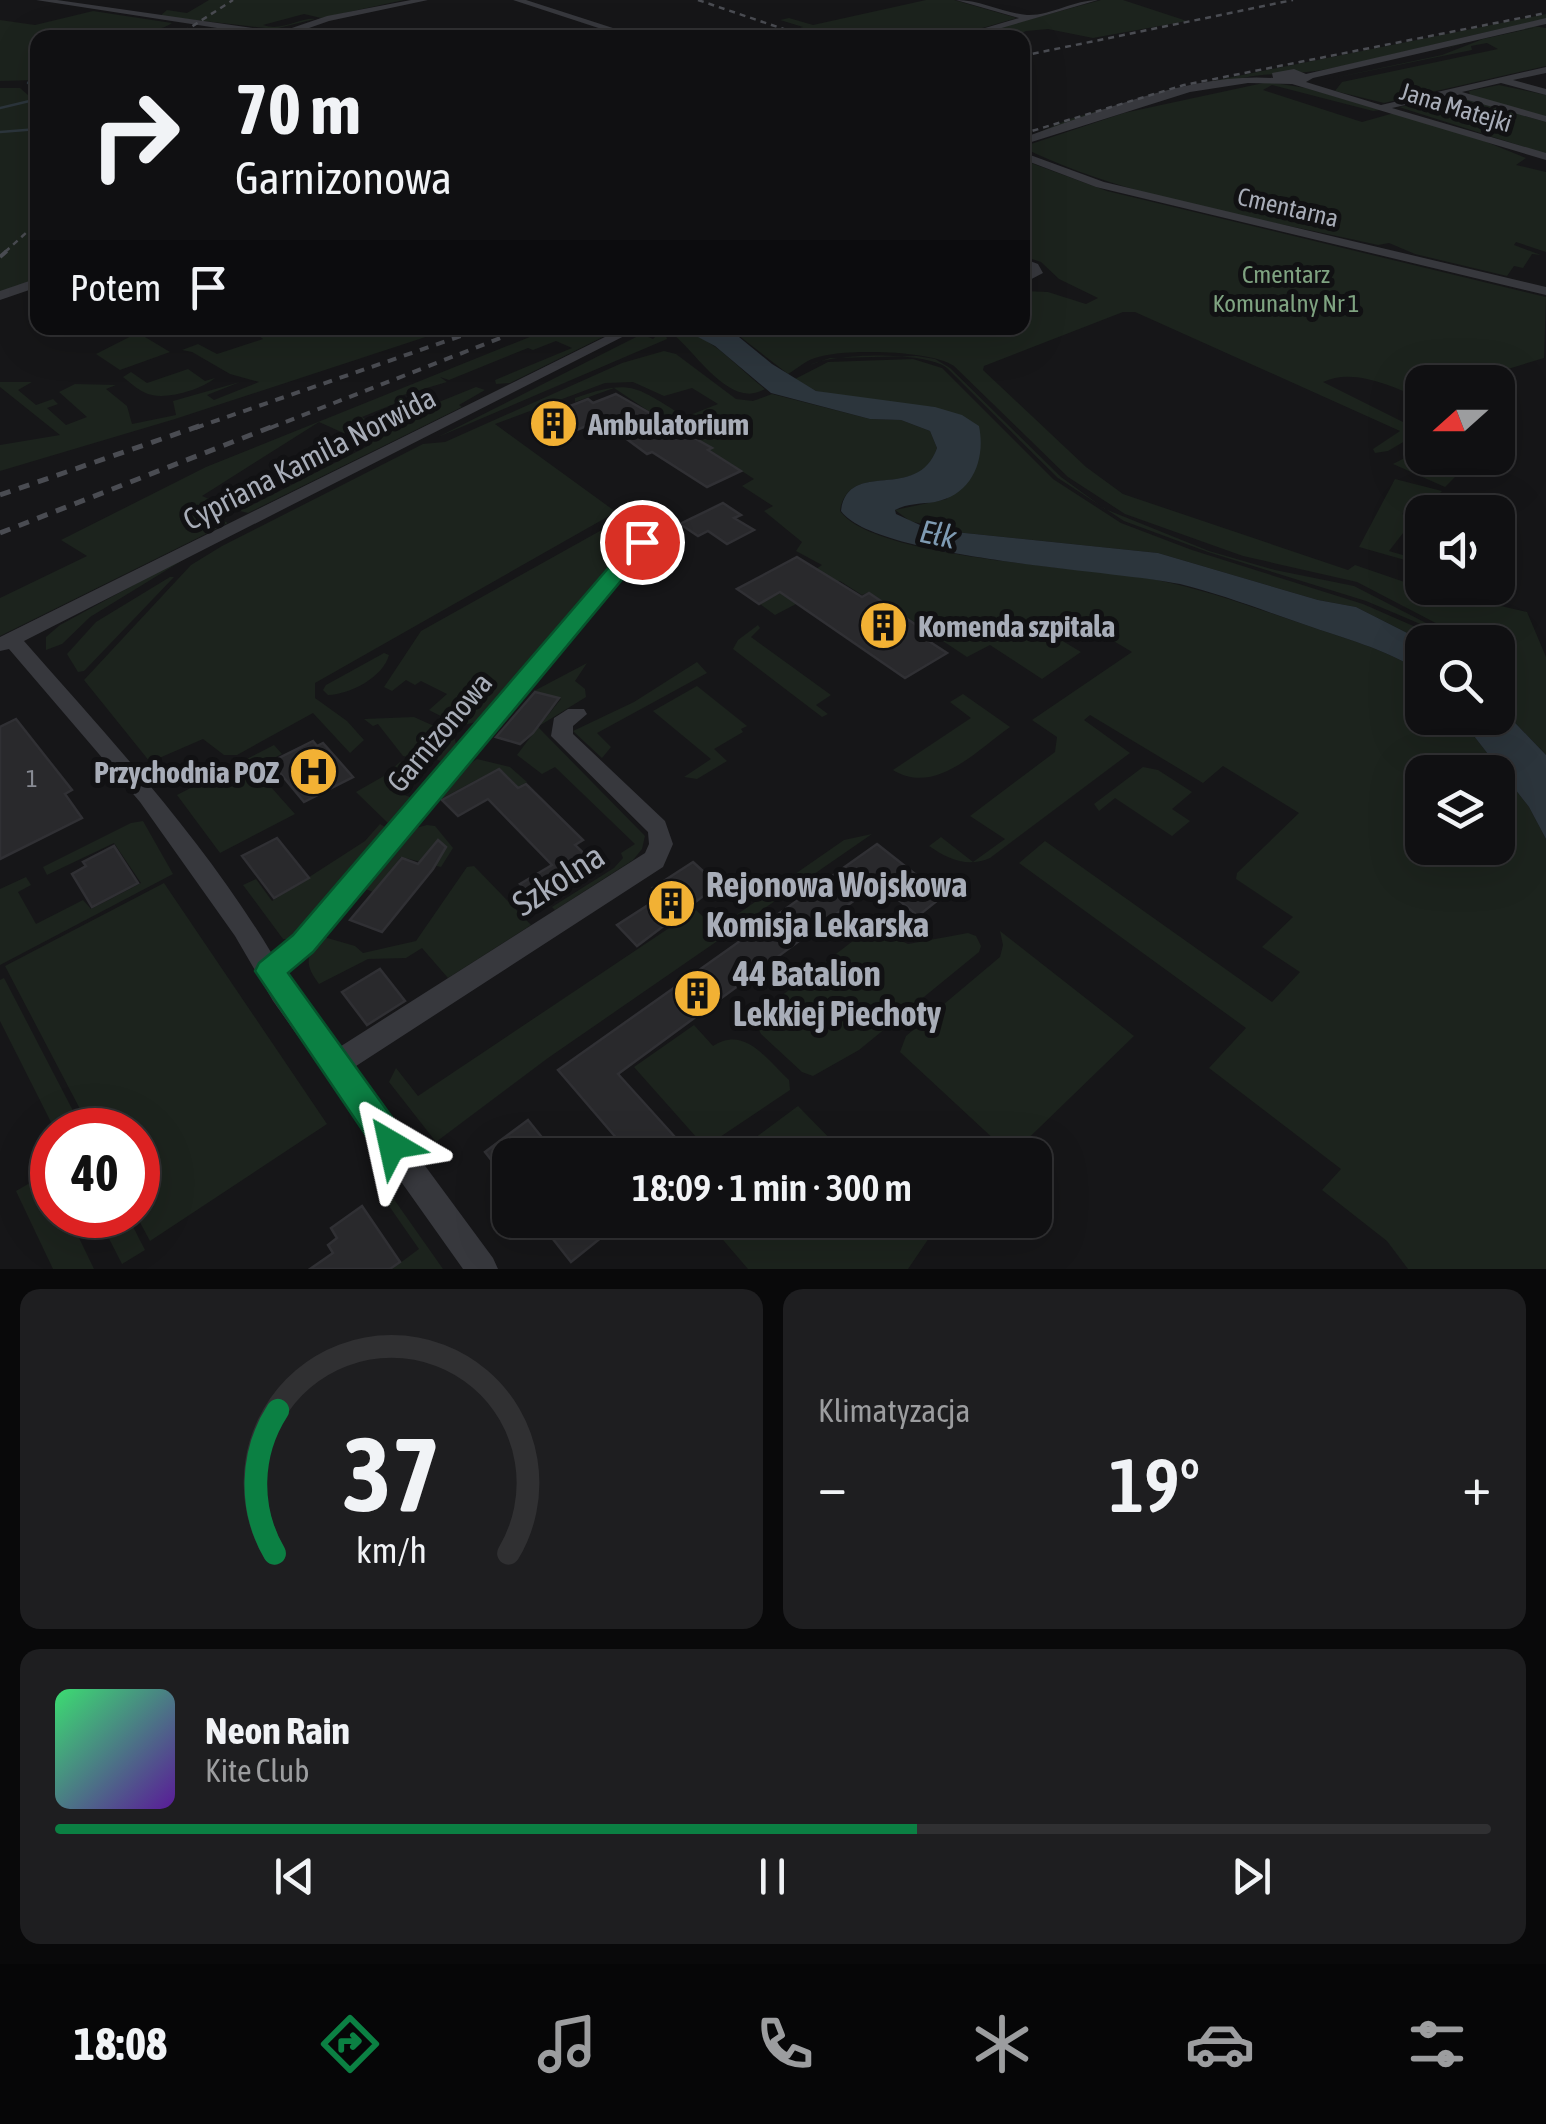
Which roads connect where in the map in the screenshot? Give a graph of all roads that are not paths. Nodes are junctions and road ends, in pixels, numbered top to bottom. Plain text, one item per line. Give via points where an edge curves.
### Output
1 (40, 0) edge
2 (153, 0) edge
3 (424, 0) edge
4 (517, 0) edge
5 (960, 0) edge
6 (1094, 0) edge
7 (129, 15) junction
8 (1028, 18) junction
9 (1543, 23) edge
10 (249, 30) edge
11 (293, 30) edge
12 (614, 30) edge
13 (984, 30) edge
14 (1546, 70) edge
15 (1294, 78) junction
16 (1500, 80) junction
17 (1448, 92) junction
18 (1546, 92) edge
19 (1381, 108) junction
20 (1546, 120) edge
21 (1030, 139) edge
22 (1030, 158) edge
23 (1546, 158) edge
24 (30, 285) edge
25 (1546, 291) edge
26 (0, 296) edge
27 (617, 335) edge
28 (653, 529) dead end
29 (6, 643) edge
30 (576, 714) dead end
31 (270, 971) junction
32 (334, 1065) junction
33 (482, 1269) edge

1 - 7 street
2 - 7 street
3 - 11 street
4 - 12 street
5 - 8 street
6 - 8 street
7 - 10 street
8 - 13 street
9 - 15 street
14 - 16 street
15 - 19 street, Jana Matejki
15 - 21 street via 1231,83 1116,110
16 - 17 street
16 - 18 street
17 - 19 street
17 - 20 street
19 - 23 street, Jana Matejki
22 - 25 street, Cmentarna via 1113,189
24 - 26 street
27 - 29 street, Cypriana Kamila Norwida
28 - 31 street, Garnizonowa via 303,944
29 - 31 street via 148,796
30 - 32 street, Szkolna via 562,723 562,736 657,827 662,837 654,860
31 - 32 street
32 - 33 street

